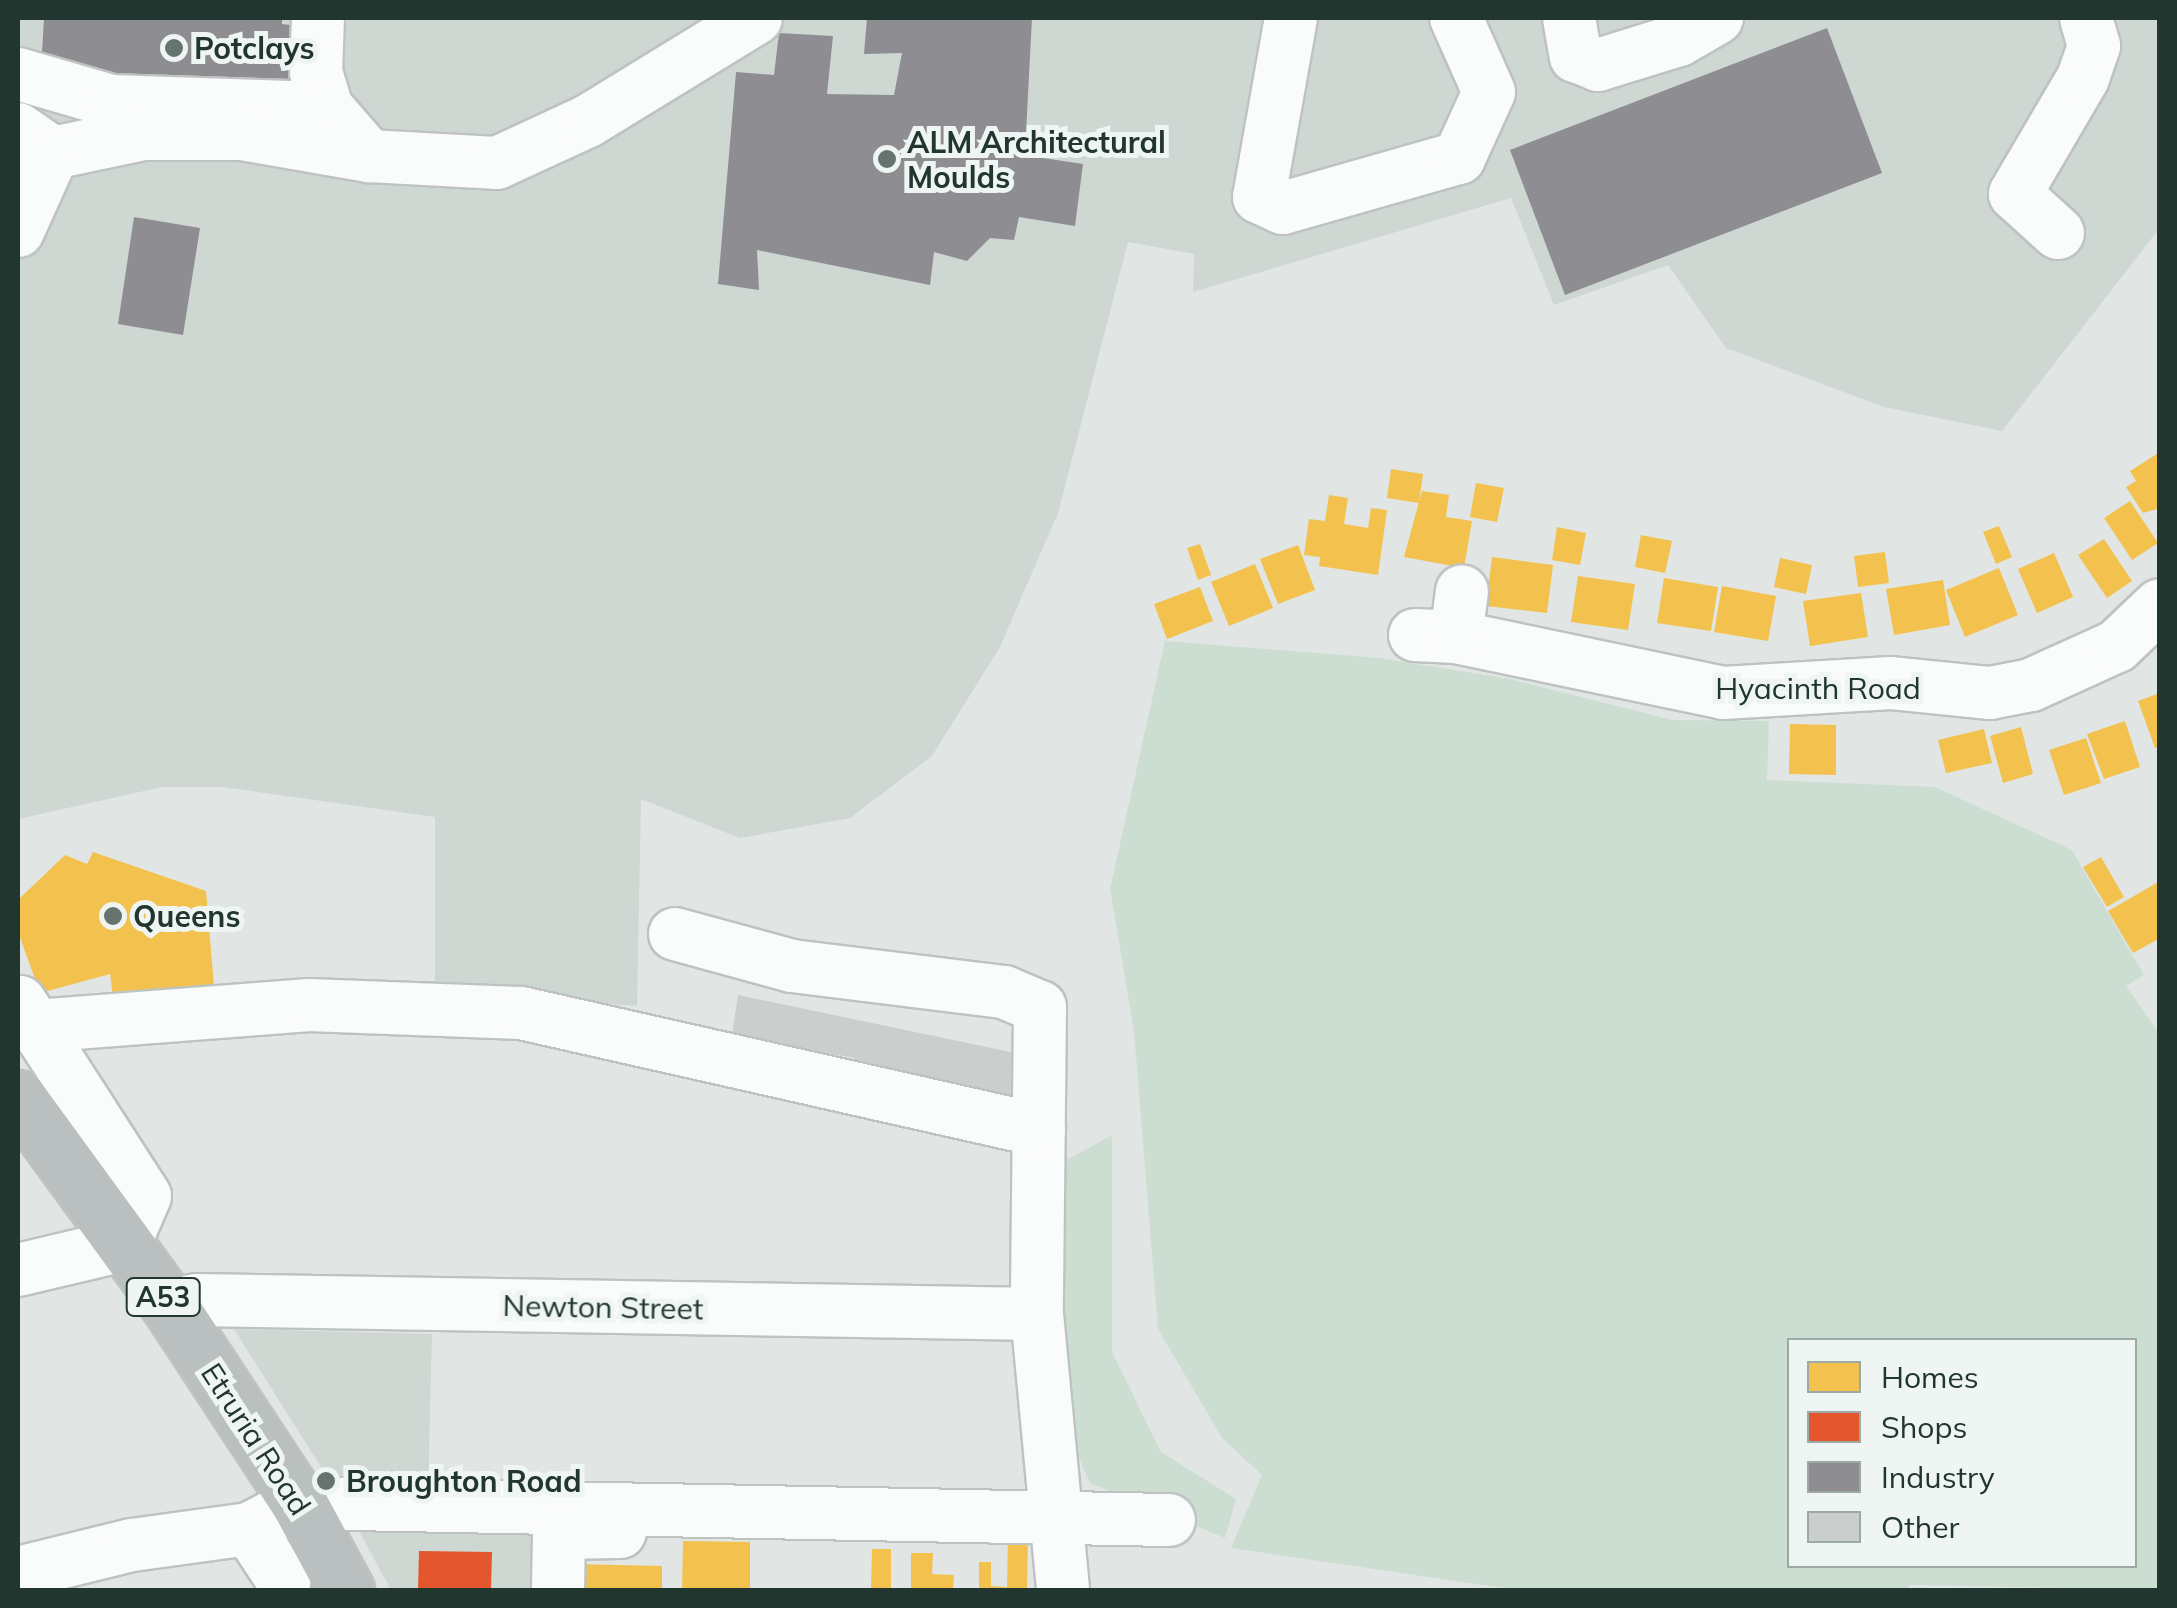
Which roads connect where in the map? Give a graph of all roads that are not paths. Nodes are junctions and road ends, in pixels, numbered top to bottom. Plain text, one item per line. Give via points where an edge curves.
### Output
1 (318, 18) edge
2 (756, 18) edge
3 (1290, 18) edge
4 (1456, 18) edge
5 (1569, 18) edge
6 (1717, 18) edge
7 (2086, 18) edge
8 (18, 74) edge
9 (327, 108) junction
10 (35, 141) edge
11 (369, 156) junction
12 (18, 231) edge
13 (2058, 233) dead end
14 (2160, 605) edge
15 (1444, 621) dead end
16 (675, 934) dead end
17 (27, 1012) edge
18 (18, 1098) edge
19 (1038, 1130) junction
20 (124, 1244) junction
21 (18, 1270) edge
22 (169, 1305) junction
23 (1037, 1314) junction
24 (299, 1503) junction
25 (1057, 1516) junction
26 (1169, 1520) dead end
27 (249, 1530) junction
28 (648, 1532) dead end
29 (18, 1573) edge
30 (284, 1582) dead end
31 (346, 1590) edge
32 (558, 1590) edge
33 (1064, 1590) edge

1 - 9 street via 316,72
2 - 11 street via 588,122 497,163
3 - 4 street via 1259,197 1284,208 1459,158 1488,92
5 - 6 street via 1576,56 1598,65 1679,40
7 - 13 street via 2094,46 2083,78 2015,194
8 - 9 street via 111,101
9 - 11 street
10 - 11 street via 241,134
10 - 12 street
14 - 15 street, Hyacinth Road via 2117,646 2031,685 1990,694 1891,683 1724,693
16 - 19 street via 792,966 1004,992 1040,1008
17 - 19 street via 308,1006 521,1013
17 - 20 street via 145,1196
18 - 20 highway, Etruria Road / A53
19 - 23 street
20 - 21 street
20 - 22 highway, Etruria Road / A53
22 - 23 street, Newton Street via 197,1300
22 - 24 highway, Etruria Road / A53
23 - 25 street
24 - 25 street
24 - 27 street
24 - 31 highway, Etruria Road / A53
25 - 26 street
25 - 33 street
27 - 29 street via 132,1545
27 - 30 street
28 - 32 street via 560,1533

